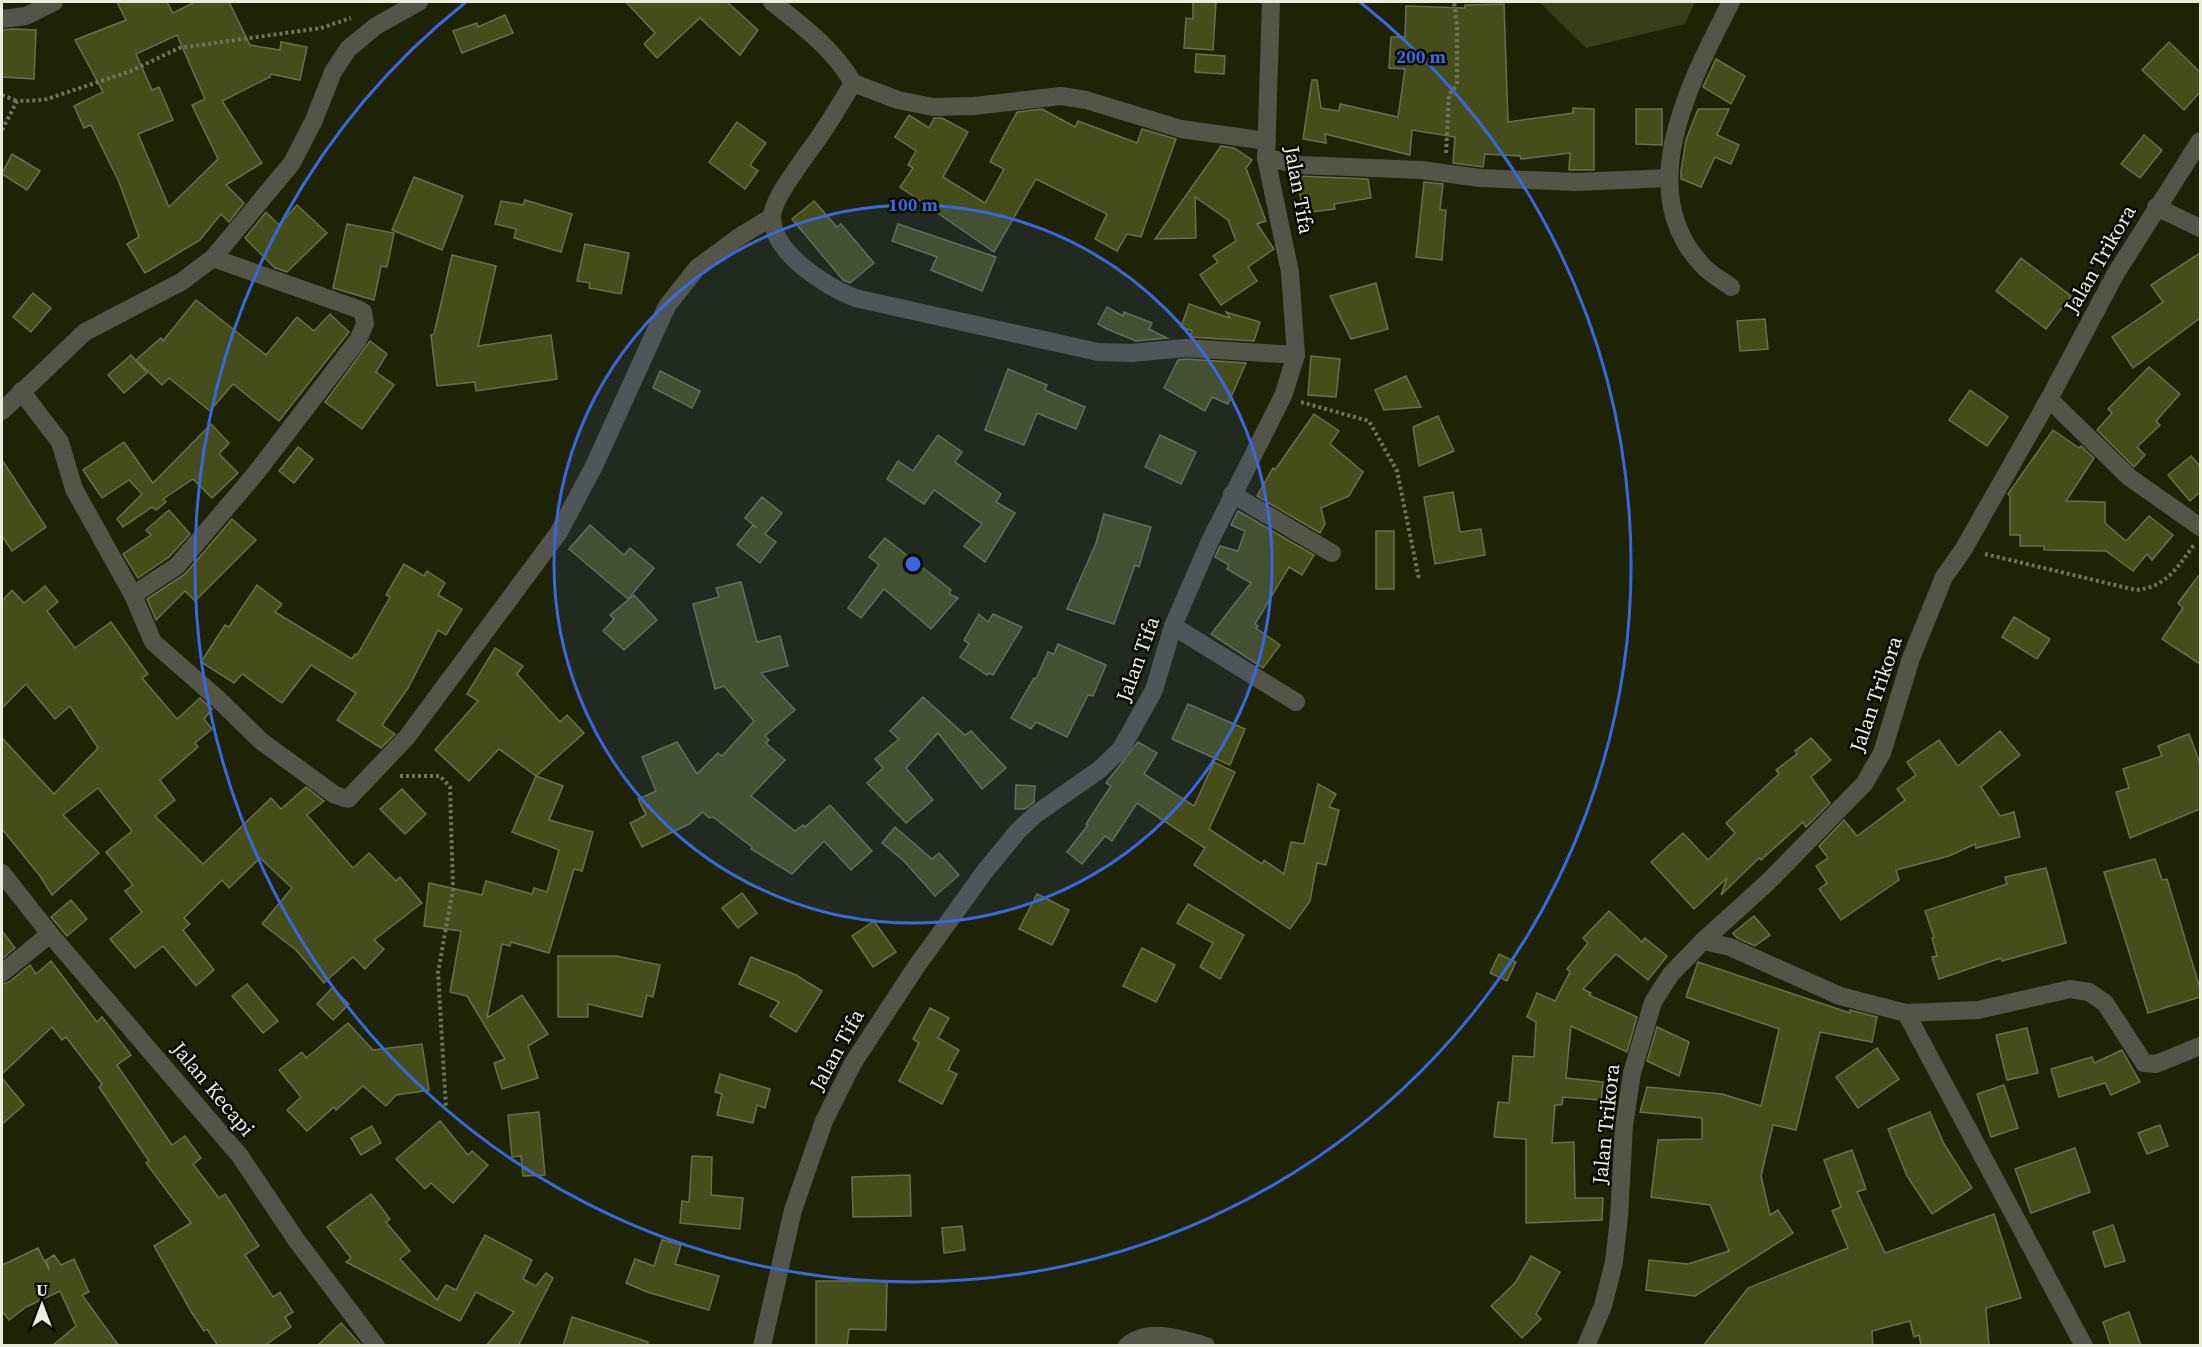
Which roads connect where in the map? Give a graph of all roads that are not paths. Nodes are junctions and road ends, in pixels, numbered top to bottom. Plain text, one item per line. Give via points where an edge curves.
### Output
1 (54, 2) edge
2 (419, 2) edge
3 (772, 2) edge
4 (1270, 2) edge
5 (1731, 2) edge
6 (2, 19) edge
7 (853, 82) junction
8 (2200, 141) edge
9 (1267, 150) junction
10 (1669, 178) junction
11 (2157, 207) junction
12 (772, 217) junction
13 (2200, 228) edge
14 (213, 258) junction
15 (1731, 286) dead end
16 (1296, 355) junction
17 (21, 391) junction
18 (2049, 399) junction
19 (2, 411) edge
20 (1232, 494) junction
21 (2200, 527) edge
22 (1332, 553) dead end
23 (133, 595) junction
24 (1173, 626) junction
25 (1296, 702) dead end
26 (2, 873) edge
27 (50, 934) junction
28 (1703, 941) junction
29 (2, 973) edge
30 (1906, 1013) junction
31 (2200, 1047) edge
32 (376, 1346) edge
33 (762, 1346) edge
34 (1127, 1346) edge
35 (1206, 1346) edge
36 (1586, 1346) edge
37 (2084, 1346) edge

1 - 6 street via 26,16
2 - 14 street via 376,26 348,49 333,72 292,163
3 - 7 street via 830,52
4 - 9 street, Jalan Tifa
5 - 10 street via 1679,116
7 - 9 street via 898,100 933,107 1061,96 1086,100
7 - 12 street via 779,198
8 - 11 street, Jalan Trikora
9 - 10 street via 1301,165 1444,175 1576,182
9 - 16 street, Jalan Tifa via 1290,272
10 - 15 street via 1671,208 1682,237 1705,269
11 - 13 street
11 - 18 street, Jalan Trikora via 2116,273
12 - 16 street via 781,242 802,267 832,289 855,298 1098,352 1186,348
12 - 23 street via 697,268 667,306 594,466 559,532 407,737 348,799 335,795 261,741 153,642
14 - 17 street via 181,282 85,332
14 - 23 street via 358,309 363,312 365,324 358,340 278,444 177,566
16 - 20 street, Jalan Tifa via 1282,396
17 - 19 street
17 - 23 street via 60,442 74,489
18 - 21 street via 2128,477
18 - 28 street, Jalan Trikora via 1964,550 1944,577 1923,625 1882,753 1864,784 1768,882
20 - 22 street
20 - 24 street, Jalan Tifa
24 - 25 street
24 - 33 street, Jalan Tifa via 1154,690 1121,749 1018,831 916,967 853,1063 824,1121 793,1210
26 - 27 street, Jalan Kecapi
27 - 29 street
27 - 32 street, Jalan Kecapi via 240,1156 297,1241
28 - 30 street via 1730,947 1840,996
28 - 36 street, Jalan Trikora via 1671,974 1653,1002 1643,1032 1624,1126 1614,1262 1603,1306
30 - 31 street via 1978,1010 2070,989 2089,992 2105,1003 2144,1063 2156,1064
30 - 37 street
34 - 35 street via 1145,1337 1162,1336

